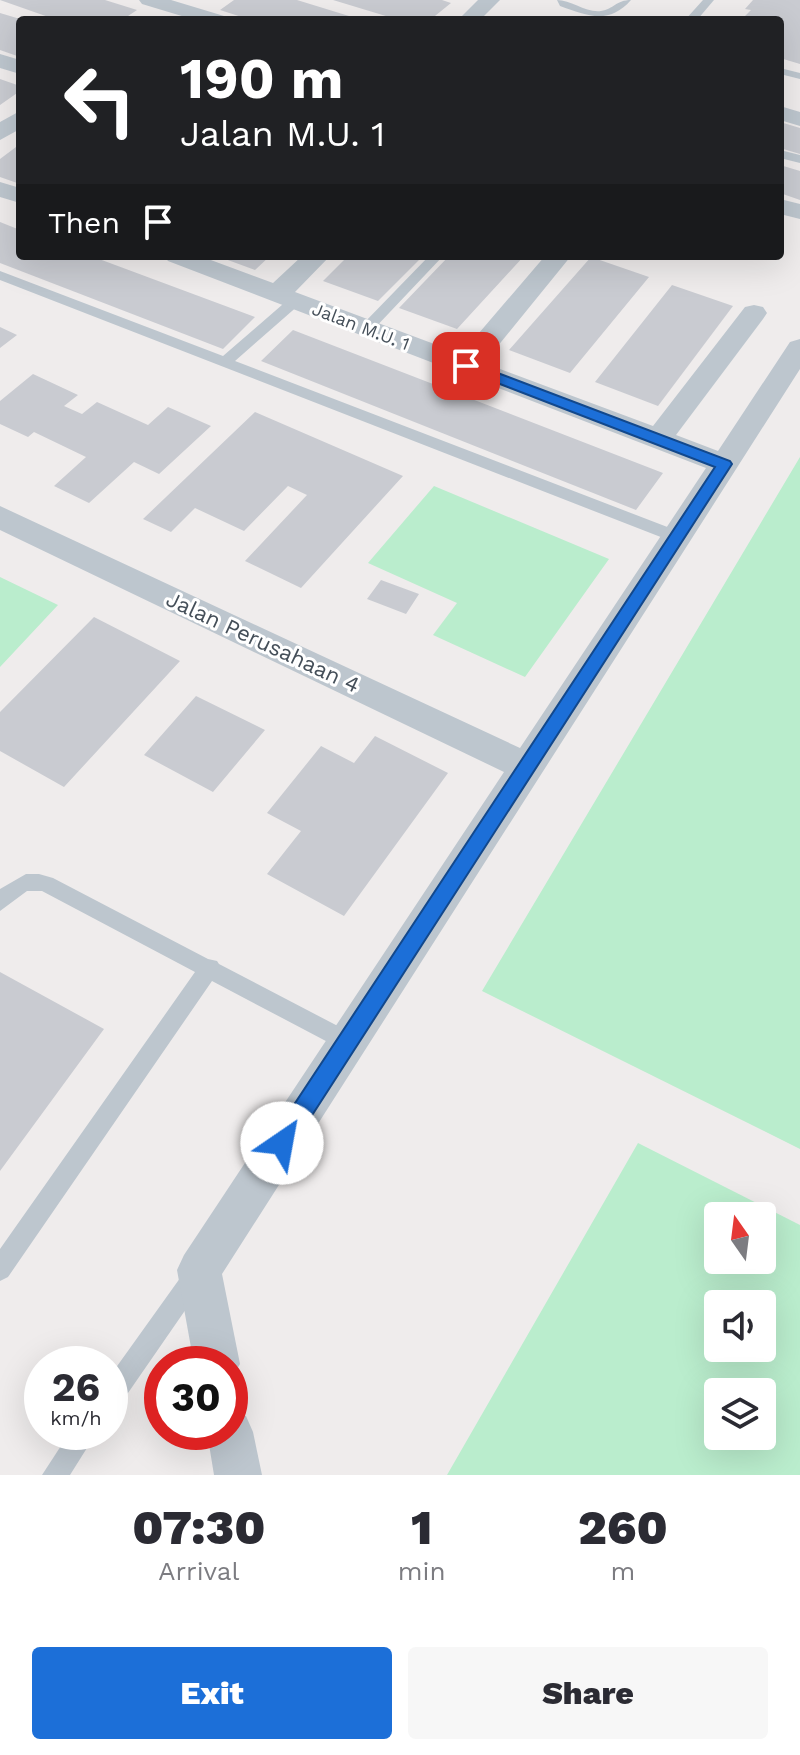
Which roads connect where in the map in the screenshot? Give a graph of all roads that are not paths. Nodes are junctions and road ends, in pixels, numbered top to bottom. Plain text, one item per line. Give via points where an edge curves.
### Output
1 (149, 0) edge
2 (490, 0) edge
3 (562, 0) edge
4 (626, 0) edge
5 (709, 0) edge
6 (177, 3) edge
7 (159, 16) edge
8 (208, 16) edge
9 (472, 16) edge
10 (695, 16) edge
11 (187, 260) edge
12 (314, 260) edge
13 (432, 260) edge
14 (555, 260) edge
15 (0, 275) edge
16 (286, 298) junction
17 (754, 313) dead end
18 (367, 328) junction
19 (800, 348) edge
20 (225, 362) junction
21 (466, 366) junction
22 (658, 439) junction
23 (724, 464) junction
24 (0, 517) edge
25 (677, 537) junction
26 (527, 767) junction
27 (0, 902) edge
28 (210, 967) junction
29 (348, 1042) junction
30 (0, 1269) edge
31 (199, 1270) junction
32 (214, 1346) edge
33 (128, 1371) edge
34 (72, 1450) edge
35 (233, 1450) edge
36 (55, 1475) edge
37 (238, 1475) edge

1 - 6 street
2 - 9 street
3 - 4 lane via 601,15 612,14
5 - 10 lane
6 - 7 street
6 - 8 street
11 - 16 street, Jalan M.U. 1
12 - 16 street
13 - 18 lane
14 - 21 street
15 - 20 lane
16 - 18 street, Jalan M.U. 1
16 - 20 lane
17 - 22 street
18 - 21 street, Jalan M.U. 1
19 - 23 street
20 - 25 lane
21 - 22 street, Jalan M.U. 1
22 - 23 street, Jalan M.U. 1
23 - 25 street
24 - 26 street, Jalan Perusahaan 4
25 - 26 street
26 - 29 street
27 - 28 lane via 17,885 46,884
28 - 29 lane
28 - 30 lane
29 - 31 street
31 - 32 street
31 - 33 lane
34 - 36 lane
35 - 37 street

